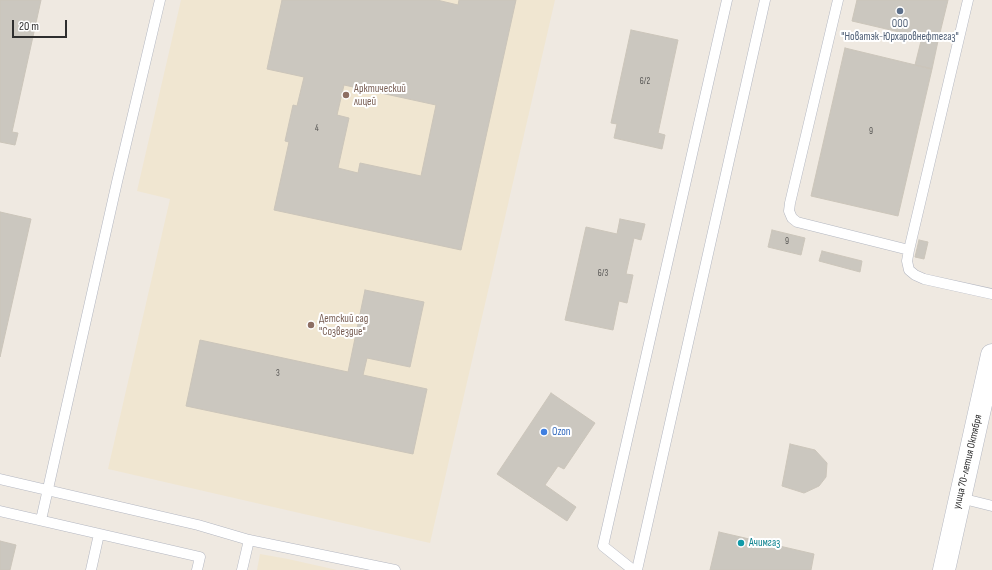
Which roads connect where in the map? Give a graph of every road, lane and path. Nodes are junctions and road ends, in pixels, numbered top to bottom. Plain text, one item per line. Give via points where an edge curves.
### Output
1 (160, 0) edge
2 (727, 0) edge
3 (766, 0) edge
4 (838, 0) edge
5 (968, 0) edge
6 (909, 250) junction
7 (992, 294) edge
8 (991, 365) edge
9 (0, 479) edge
10 (47, 490) junction
11 (960, 498) junction
12 (992, 506) edge
13 (0, 511) edge
14 (41, 520) junction
15 (99, 534) junction
16 (249, 540) junction
17 (91, 570) edge
18 (197, 570) edge
19 (242, 570) edge
20 (395, 570) edge
21 (633, 570) edge
22 (637, 570) edge
23 (944, 570) edge

1 - 10 lane
2 - 21 lane via 603,546
3 - 22 lane
4 - 6 lane via 789,211 797,222
5 - 6 lane
6 - 7 lane via 908,266 915,275
8 - 11 main road, улица 70-летия Октября
9 - 10 lane
10 - 14 lane
10 - 16 lane via 198,525
11 - 12 lane
11 - 23 main road, улица 70-летия Октября
13 - 14 lane
14 - 15 lane
15 - 17 lane
15 - 18 lane via 200,557
16 - 19 lane
16 - 20 lane

